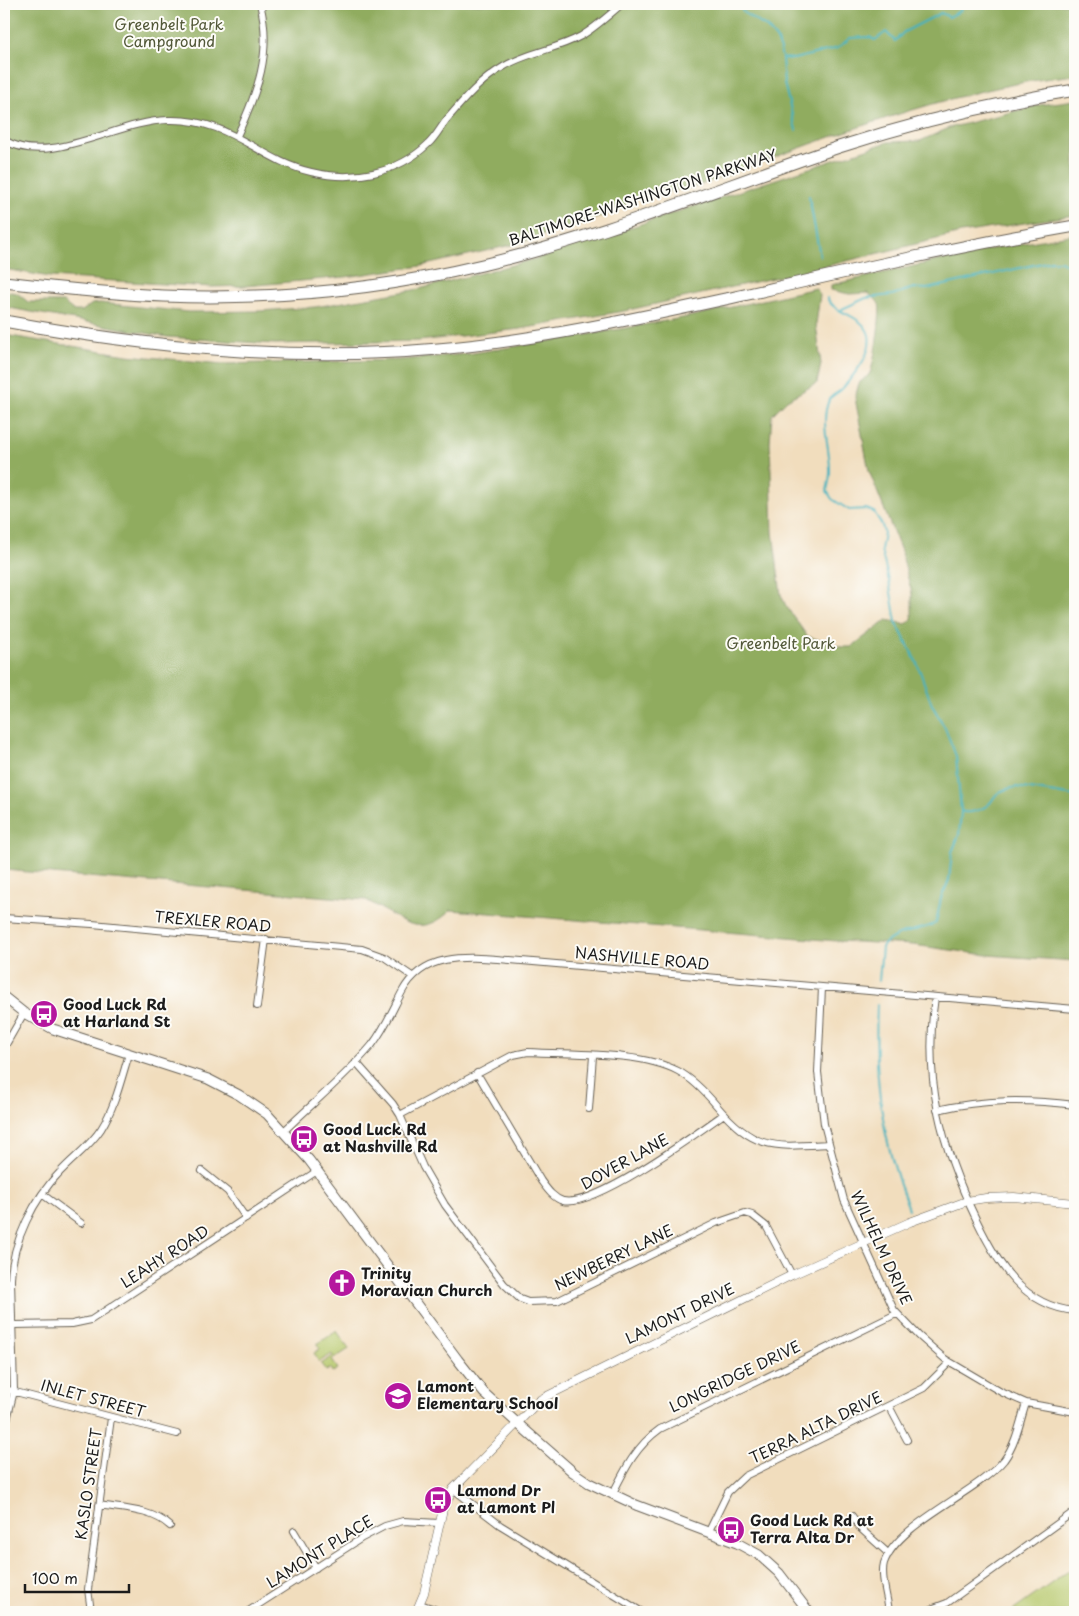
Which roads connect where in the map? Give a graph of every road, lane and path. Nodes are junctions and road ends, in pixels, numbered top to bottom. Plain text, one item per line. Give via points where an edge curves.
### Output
1 (260, 4) edge
2 (622, 4) edge
3 (1075, 90) edge
4 (237, 136) junction
5 (4, 140) edge
6 (1075, 226) edge
7 (4, 282) edge
8 (4, 321) edge
9 (4, 918) edge
10 (266, 939) junction
11 (412, 976) junction
12 (822, 988) junction
13 (4, 997) edge
14 (934, 997) junction
15 (257, 1006) dead end
16 (1075, 1009) edge
17 (24, 1013) junction
18 (4, 1048) edge
19 (129, 1054) junction
20 (593, 1056) junction
21 (356, 1062) junction
22 (477, 1073) junction
23 (1075, 1105) edge
24 (589, 1109) dead end
25 (936, 1110) junction
26 (724, 1114) junction
27 (400, 1115) junction
28 (285, 1130) junction
29 (829, 1144) junction
30 (202, 1171) dead end
31 (317, 1171) junction
32 (42, 1194) junction
33 (967, 1201) junction
34 (1075, 1203) edge
35 (246, 1218) junction
36 (82, 1223) dead end
37 (863, 1243) junction
38 (792, 1276) junction
39 (1075, 1311) edge
40 (896, 1314) junction
41 (13, 1325) junction
42 (950, 1362) junction
43 (4, 1389) edge
44 (14, 1391) junction
45 (1026, 1403) junction
46 (889, 1406) junction
47 (1075, 1412) edge
48 (111, 1418) junction
49 (516, 1422) junction
50 (4, 1432) edge
51 (177, 1434) dead end
52 (907, 1440) dead end
53 (453, 1489) junction
54 (612, 1495) junction
55 (99, 1505) junction
56 (1075, 1511) edge
57 (852, 1516) dead end
58 (439, 1523) junction
59 (170, 1526) dead end
60 (294, 1531) dead end
61 (709, 1532) junction
62 (890, 1554) junction
63 (316, 1568) junction
64 (420, 1604) junction
65 (91, 1612) edge
66 (247, 1612) edge
67 (416, 1612) edge
68 (443, 1612) edge
69 (642, 1612) edge
70 (809, 1612) edge
71 (890, 1612) edge
72 (923, 1612) edge

1 - 4 street via 265,32 263,65 256,94
2 - 4 street via 581,36 504,66 475,86 428,144 381,172 345,177 309,172 285,163
3 - 7 highway, BALTIMORE-WASHINGTON PARKWAY via 886,133 578,239 489,264 423,278 316,292 210,297
4 - 5 street via 193,121 168,120 131,124 64,147 19,147
6 - 8 highway via 940,251 579,330 436,350 324,354 211,350 110,339
9 - 10 street, TREXLER ROAD
10 - 11 street, TREXLER ROAD via 362,948 384,957
10 - 15 street
11 - 12 street, NASHVILLE ROAD via 440,961 460,957
11 - 21 street via 386,1026
12 - 14 street, NASHVILLE ROAD
12 - 29 street, WILHELM DRIVE via 818,1072
13 - 17 main road
14 - 16 street, NASHVILLE ROAD
14 - 25 street via 930,1050
17 - 18 street
17 - 19 main road via 53,1029
19 - 28 main road via 224,1087 267,1114
19 - 32 street via 118,1093 101,1128
20 - 22 street via 528,1052 500,1060
20 - 24 street
20 - 26 street via 650,1060 678,1071 705,1092
21 - 27 street, NEWBERRY LANE
21 - 28 street
22 - 26 street, DOVER LANE via 540,1181 554,1196 565,1201 588,1198 668,1155
22 - 27 street
23 - 25 street via 1006,1100 965,1103
25 - 33 street via 945,1148
26 - 29 street via 733,1126 765,1143 796,1146
27 - 38 street, NEWBERRY LANE via 423,1168 445,1205 504,1284 520,1299 539,1303 563,1298 716,1223 745,1213 766,1226
28 - 31 main road
29 - 37 street, WILHELM DRIVE via 844,1200
30 - 35 street via 228,1192
31 - 35 street, LEAHY ROAD
31 - 49 main road via 484,1393
32 - 36 street
32 - 41 street via 14,1256 11,1280
33 - 34 street, LAMONT DRIVE via 1014,1197
33 - 37 street, LAMONT DRIVE
33 - 39 street via 993,1254 1008,1276 1036,1298
35 - 41 street, LEAHY ROAD via 91,1320 72,1324
37 - 38 street, LAMONT DRIVE
37 - 40 street, WILHELM DRIVE
38 - 49 street, LAMONT DRIVE via 550,1393
40 - 42 street, WILHELM DRIVE
40 - 54 street, LONGRIDGE DRIVE via 660,1429 637,1448
41 - 44 street
42 - 45 street, WILHELM DRIVE
42 - 46 street, TERRA ALTA DRIVE via 924,1388
43 - 44 street, INLET STREET
44 - 48 street, INLET STREET
44 - 50 street
45 - 47 street, WILHELM DRIVE
45 - 62 street via 1017,1434 1002,1462 904,1537
46 - 52 street
46 - 61 street, TERRA ALTA DRIVE via 746,1476 728,1492
48 - 51 street, INLET STREET
48 - 55 street, KASLO STREET
49 - 53 street, LAMONT DRIVE
49 - 54 main road via 573,1472
53 - 58 street, LAMONT DRIVE
53 - 69 street via 500,1525
54 - 61 main road
55 - 59 street via 144,1512
55 - 65 street, KASLO STREET via 88,1589
56 - 72 street via 947,1603
57 - 62 street via 860,1528
58 - 63 street, LAMONT PLACE via 403,1522 385,1526
58 - 64 street, LAMONT DRIVE
60 - 63 street
61 - 70 main road via 738,1543 769,1563
62 - 71 street via 884,1564 884,1572
63 - 66 street, LAMONT PLACE
64 - 67 street, LAMONT DRIVE
64 - 68 street

